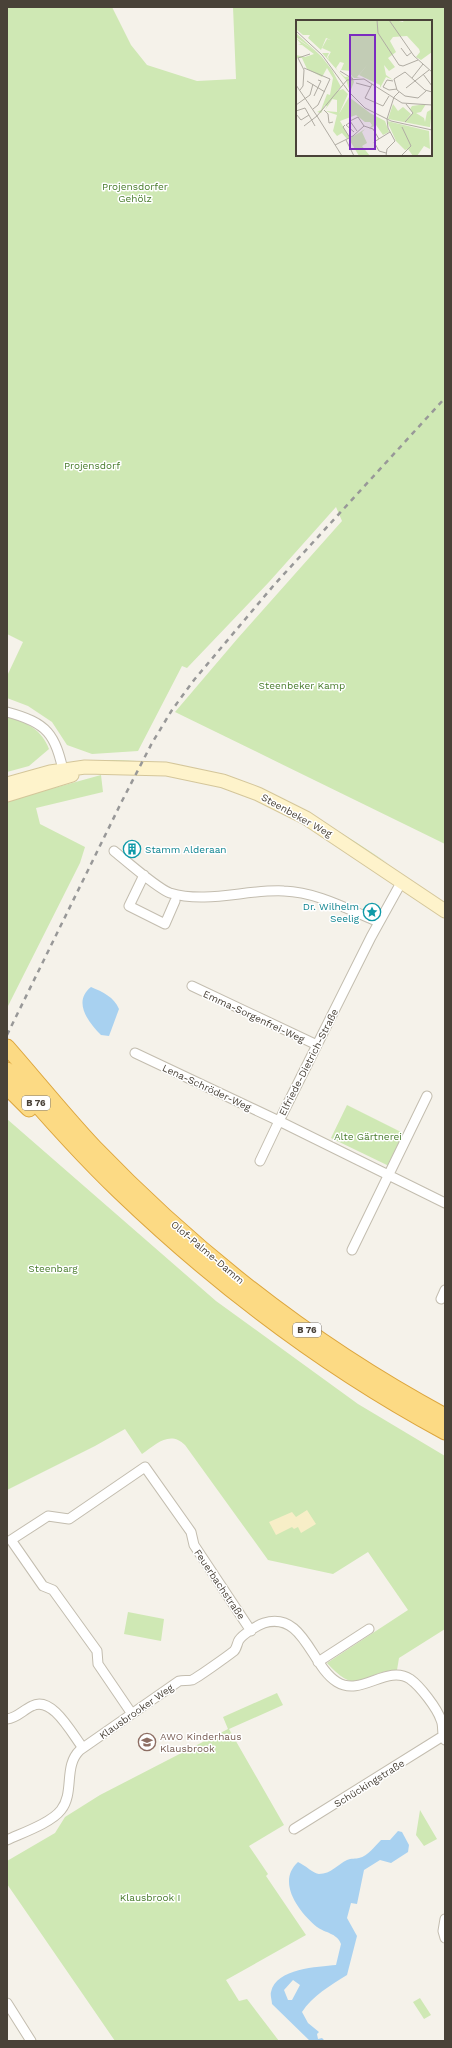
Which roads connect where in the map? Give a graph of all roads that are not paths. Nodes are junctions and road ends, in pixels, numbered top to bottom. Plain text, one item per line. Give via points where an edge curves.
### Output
1 (7, 712) edge
2 (64, 773) junction
3 (7, 784) edge
4 (7, 795) edge
5 (114, 851) dead end
6 (144, 874) junction
7 (402, 882) junction
8 (175, 902) dead end
9 (445, 911) edge
10 (379, 922) junction
11 (192, 986) dead end
12 (7, 1034) edge
13 (316, 1045) junction
14 (7, 1047) edge
15 (136, 1053) dead end
16 (7, 1070) edge
17 (31, 1074) junction
18 (7, 1087) edge
19 (427, 1096) dead end
20 (279, 1121) junction
21 (65, 1136) junction
22 (260, 1161) dead end
23 (388, 1174) junction
24 (445, 1203) edge
25 (352, 1250) dead end
26 (445, 1416) edge
27 (445, 1432) edge
28 (369, 1629) dead end
29 (251, 1631) junction
30 (318, 1662) junction
31 (132, 1714) junction
32 (7, 1719) edge
33 (443, 1719) edge
34 (444, 1738) edge
35 (83, 1748) junction
36 (294, 1829) dead end
37 (7, 1840) edge
38 (445, 1919) edge
39 (445, 1938) edge
40 (7, 2003) edge
41 (31, 2041) edge

1 - 2 street via 30,719 45,728 58,748
2 - 3 main road, Steenbeker Weg
2 - 4 main road, Steenbeker Weg
2 - 7 main road, Steenbeker Weg via 105,767 142,767 222,781 258,794 323,828
5 - 6 street
6 - 8 street via 129,906 165,924
6 - 10 street via 168,892 184,896 276,891 302,893
7 - 9 main road, Steenbeker Weg
7 - 10 street, Elfriede-Dietrich-Straße
10 - 13 street, Elfriede-Dietrich-Straße
11 - 13 street, Emma-Sorgenfrei-Weg
12 - 17 highway
13 - 20 street, Elfriede-Dietrich-Straße
14 - 17 highway, Olof-Palme-Damm / B 76
15 - 20 street, Lena-Schröder-Weg
16 - 21 highway, Olof-Palme-Damm / B 76
17 - 26 highway, Olof-Palme-Damm / B 76 via 93,1146 133,1186 179,1229 238,1278 340,1353
18 - 21 highway via 34,1114
19 - 23 street
20 - 22 street
20 - 23 street, Elfriede-Dietrich-Straße
21 - 27 highway, Olof-Palme-Damm / B 76 via 119,1192 173,1241 263,1314 332,1364
23 - 24 street, Elfriede-Dietrich-Straße
23 - 25 street
28 - 30 street
29 - 30 street, Klausbrooker Weg via 264,1623 288,1624 304,1639
29 - 31 street, Klausbrooker Weg via 239,1639 235,1650 211,1667 192,1680 179,1680
29 - 31 street, Feuerbachstraße via 194,1545 191,1532 145,1467 68,1519 48,1516 11,1540 43,1586 53,1590 97,1651 98,1664
30 - 33 street, Klausbrooker Weg via 335,1681 346,1685 360,1686 392,1676 408,1678 419,1686
31 - 35 street, Klausbrooker Weg
32 - 35 street via 33,1705 46,1704 54,1710
33 - 34 street, Klausbrooker Weg
34 - 36 street, Schückingstraße
35 - 37 street, Klausbrooker Weg via 71,1764 68,1792 60,1810 51,1818
38 - 39 street
40 - 41 street

